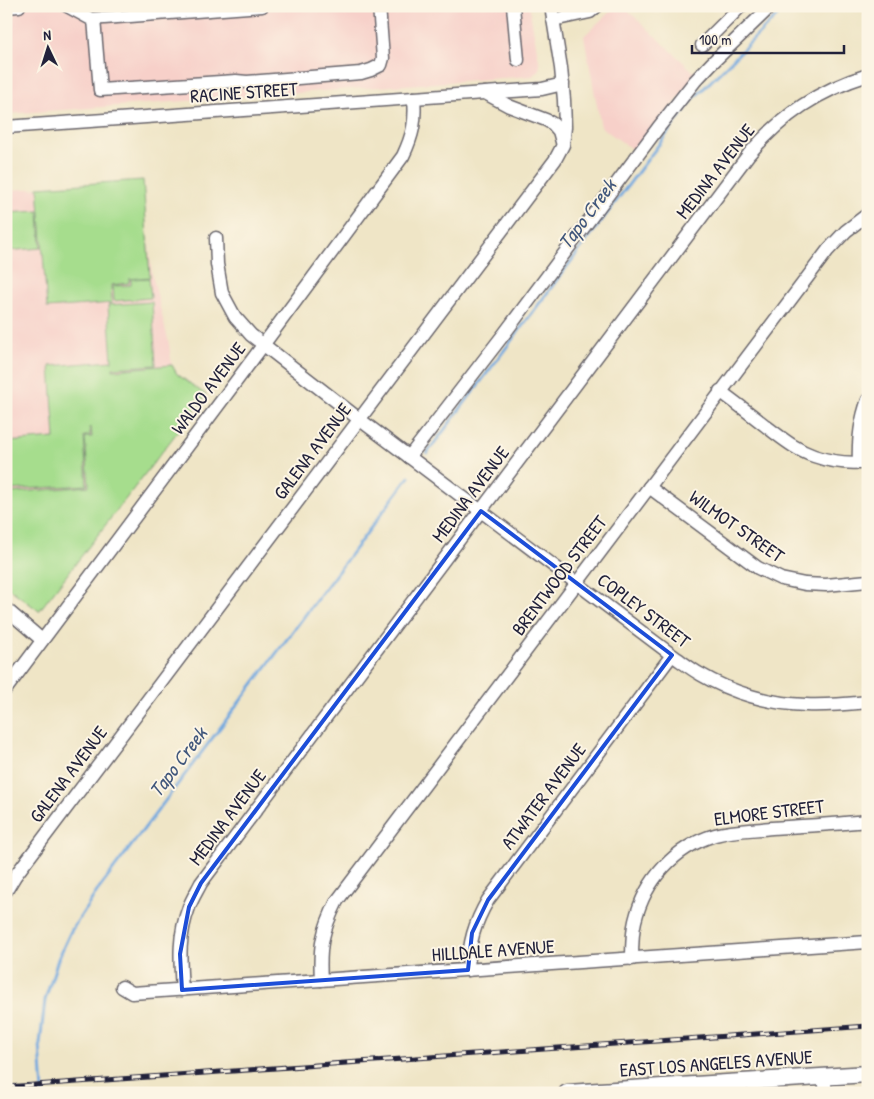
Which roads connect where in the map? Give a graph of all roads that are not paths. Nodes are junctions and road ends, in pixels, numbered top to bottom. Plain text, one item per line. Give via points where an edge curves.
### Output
1 (19, 6) edge
2 (67, 6) edge
3 (262, 6) edge
4 (379, 6) edge
5 (513, 6) edge
6 (552, 6) edge
7 (597, 6) edge
8 (741, 6) edge
9 (771, 6) edge
10 (6, 7) edge
11 (11, 7) edge
12 (243, 7) edge
13 (189, 9) edge
14 (142, 11) edge
15 (92, 15) edge
16 (553, 20) junction
17 (702, 45) dead end
18 (518, 60) dead end
19 (868, 75) edge
20 (563, 84) junction
21 (485, 93) junction
22 (414, 98) junction
23 (6, 127) edge
24 (563, 145) junction
25 (868, 214) edge
26 (216, 238) dead end
27 (263, 346) junction
28 (720, 392) junction
29 (868, 400) edge
30 (359, 420) junction
31 (409, 457) junction
32 (863, 463) edge
33 (649, 487) junction
34 (481, 511) junction
35 (868, 581) edge
36 (576, 583) junction
37 (6, 609) edge
38 (42, 640) junction
39 (672, 655) junction
40 (6, 689) edge
41 (868, 702) edge
42 (868, 821) edge
43 (6, 891) edge
44 (868, 942) edge
45 (632, 959) junction
46 (468, 970) junction
47 (321, 980) junction
48 (122, 987) dead end
49 (182, 990) junction
50 (868, 1074) edge
51 (825, 1085) edge
52 (689, 1089) edge
53 (567, 1093) edge

1 - 11 street
2 - 15 street
3 - 12 street
4 - 15 street via 383,58 381,65 371,70 247,82 100,90
5 - 18 street
6 - 16 street, GALENA AVENUE
7 - 16 street via 590,12
8 - 17 street
9 - 31 street via 695,81
10 - 11 street
12 - 13 street
13 - 14 street
14 - 15 street
16 - 20 street, GALENA AVENUE
19 - 34 street, MEDINA AVENUE via 802,105 760,142
20 - 21 street, RACINE STREET via 542,89
20 - 24 street, GALENA AVENUE
21 - 22 street, RACINE STREET
21 - 24 street via 553,124
22 - 23 street, RACINE STREET
22 - 27 street, WALDO AVENUE via 413,129 403,156
24 - 30 street, GALENA AVENUE via 555,160
25 - 28 street, BRENTWOOD STREET via 828,250
26 - 27 street, COPLEY STREET via 222,293 235,317
27 - 30 street, COPLEY STREET
27 - 38 street, WALDO AVENUE
28 - 32 street via 800,450 829,460
28 - 33 street, BRENTWOOD STREET
29 - 32 street via 859,429 858,444
30 - 31 street, COPLEY STREET
30 - 43 street, GALENA AVENUE
31 - 34 street, COPLEY STREET
33 - 35 street, WILMOT STREET via 758,568 781,579 826,585
33 - 36 street, BRENTWOOD STREET
34 - 36 street, COPLEY STREET
34 - 49 street, MEDINA AVENUE via 201,882 182,932
36 - 39 street, COPLEY STREET
36 - 47 street, BRENTWOOD STREET via 337,901 322,940
37 - 38 street
38 - 40 street, WALDO AVENUE
39 - 41 street, COPLEY STREET via 732,690 768,700 804,705
39 - 46 street, ATWATER AVENUE via 488,900 472,934
42 - 45 street, ELMORE STREET via 740,831 716,835 680,852 651,882 641,901 634,922
44 - 45 street, HILLDALE AVENUE
45 - 46 street, HILLDALE AVENUE
46 - 47 street, HILLDALE AVENUE
47 - 49 street, HILLDALE AVENUE
48 - 49 street, HILLDALE AVENUE via 132,993
50 - 51 main road, EAST LOS ANGELES AVENUE
51 - 52 main road, EAST LOS ANGELES AVENUE
52 - 53 main road, EAST LOS ANGELES AVENUE

